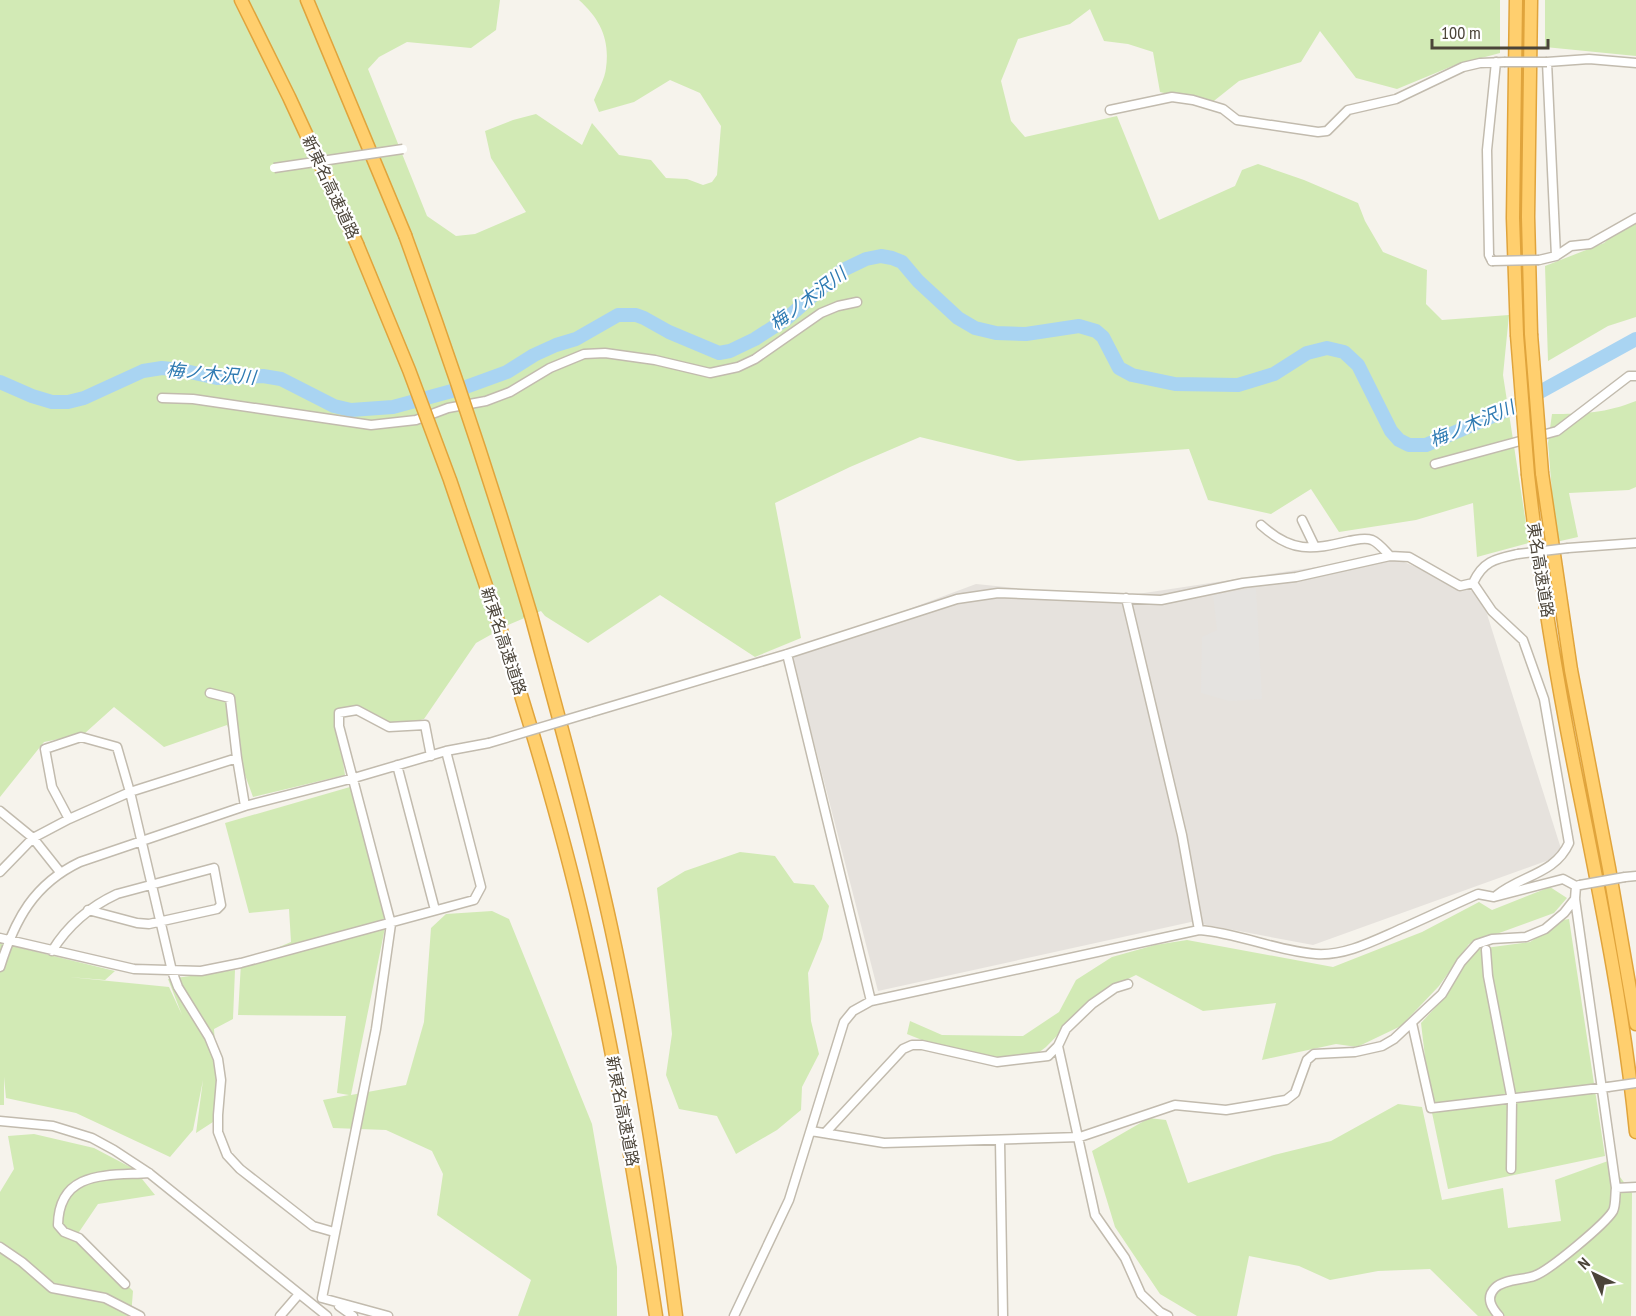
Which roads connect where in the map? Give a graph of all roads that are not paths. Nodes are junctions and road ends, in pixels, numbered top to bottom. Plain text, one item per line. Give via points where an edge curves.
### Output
1 (241, 0) edge
2 (307, 0) edge
3 (1516, 0) edge
4 (1531, 0) edge
5 (1500, 62) junction
6 (1547, 62) junction
7 (1636, 63) edge
8 (1110, 110) dead end
9 (403, 149) dead end
10 (274, 168) dead end
11 (1636, 218) edge
12 (1556, 256) junction
13 (857, 302) dead end
14 (1636, 376) edge
15 (162, 398) dead end
16 (1435, 464) dead end
17 (1302, 520) dead end
18 (1262, 525) dead end
19 (1636, 543) edge
20 (1315, 547) junction
21 (1390, 556) junction
22 (1473, 583) junction
23 (1126, 598) junction
24 (787, 654) junction
25 (210, 693) dead end
26 (446, 751) junction
27 (431, 756) junction
28 (237, 758) junction
29 (397, 765) junction
30 (354, 778) junction
31 (130, 792) junction
32 (245, 806) junction
33 (0, 811) edge
34 (69, 819) junction
35 (33, 838) junction
36 (141, 843) junction
37 (0, 872) edge
38 (60, 872) junction
39 (1636, 876) edge
40 (152, 885) junction
41 (1578, 886) junction
42 (1494, 897) junction
43 (1575, 899) junction
44 (88, 910) junction
45 (435, 910) junction
46 (162, 922) junction
47 (391, 924) junction
48 (1199, 930) junction
49 (0, 938) edge
50 (10, 940) junction
51 (1486, 950) dead end
52 (52, 951) junction
53 (0, 967) edge
54 (172, 971) junction
55 (1128, 984) dead end
56 (871, 1001) junction
57 (1412, 1023) junction
58 (1636, 1024) edge
59 (1058, 1046) junction
60 (1636, 1083) edge
61 (1605, 1088) junction
62 (1512, 1100) junction
63 (0, 1121) edge
64 (810, 1131) junction
65 (1636, 1132) edge
66 (825, 1133) junction
67 (1080, 1137) junction
68 (1000, 1141) junction
69 (1511, 1169) dead end
70 (149, 1173) junction
71 (1636, 1187) edge
72 (1620, 1188) junction
73 (334, 1232) junction
74 (0, 1247) edge
75 (125, 1284) dead end
76 (299, 1294) junction
77 (322, 1299) junction
78 (323, 1313) edge
79 (140, 1316) edge
80 (280, 1316) edge
81 (353, 1316) edge
82 (388, 1316) edge
83 (656, 1316) edge
84 (676, 1316) edge
85 (734, 1316) edge
86 (1003, 1316) edge
87 (1168, 1316) edge
88 (1499, 1316) edge

1 - 83 highway, 新東名高速道路, bridge via 357,244 450,480 500,627 538,748 589,946 634,1171
2 - 84 highway, 新東名高速道路, bridge via 405,235 450,358 531,615 585,812 611,928 656,1165
3 - 65 highway, 東名高速道路, bridge via 1516,335 1528,475 1556,668 1616,985
4 - 58 highway, 東名高速道路, bridge via 1528,217 1531,334 1542,473 1571,670
5 - 6 street, bridge
5 - 8 street via 1463,67 1396,99 1348,110 1327,131 1237,120 1223,109 1172,97
5 - 12 street, bridge via 1487,150 1489,255 1492,261
6 - 7 street via 1589,59
6 - 12 street
9 - 10 street, bridge
11 - 12 street via 1590,244 1571,246
13 - 15 street via 821,312 765,353 738,367 710,373 655,360 584,354 550,368 504,395 399,423 371,425
14 - 16 street via 1629,376 1557,431
17 - 20 street
18 - 20 street via 1282,542
19 - 22 street, bridge via 1501,558 1483,566
20 - 21 street via 1364,538
21 - 22 street via 1409,557 1460,586
21 - 23 street via 1161,600
22 - 42 street via 1492,611 1523,640 1544,699 1569,843 1563,855 1550,866
23 - 24 street via 998,593 957,599
23 - 48 street via 1182,835
24 - 26 street, bridge via 489,743
24 - 56 street
25 - 28 street via 230,698
26 - 27 street
26 - 45 street via 481,887 474,900
27 - 29 street
27 - 30 street via 425,725 389,727 357,710 339,713
28 - 31 street
28 - 32 street
29 - 30 street
29 - 45 street
30 - 32 street
30 - 47 street
31 - 34 street
31 - 34 street via 117,747 81,737 45,749 52,787
31 - 36 street
32 - 36 street
33 - 35 street
34 - 35 street
35 - 37 street
35 - 38 street
36 - 38 street
36 - 40 street
38 - 50 street via 42,887 19,918
39 - 41 street, bridge
40 - 44 street via 117,894
40 - 46 street
40 - 46 street via 214,868 221,904 217,909
41 - 42 street via 1563,879
41 - 43 street
42 - 48 street via 1478,894 1340,953 1293,951
43 - 57 street via 1545,928 1526,937 1477,944 1442,994
43 - 61 street
44 - 46 street via 137,923
44 - 52 street via 62,935
45 - 47 street
46 - 54 street
47 - 54 street via 241,963 201,971
47 - 73 street via 376,1029
48 - 56 street
49 - 50 street
50 - 52 street
50 - 53 street
51 - 62 street
52 - 54 street via 134,969
54 - 73 street via 218,1059 218,1132 227,1155 313,1226
55 - 59 street via 1092,1004 1066,1029
56 - 64 street via 853,1011 844,1022
57 - 62 street via 1431,1108
57 - 67 street via 1382,1046 1314,1054 1307,1060 1295,1093 1286,1100 1226,1110 1175,1105
59 - 66 street via 1048,1056 997,1062 922,1045 903,1048
59 - 67 street
60 - 61 street, bridge
61 - 62 street
61 - 72 street
62 - 69 street
63 - 70 street via 53,1126 93,1138
64 - 66 street
64 - 85 street via 789,1200
66 - 68 street via 884,1143
67 - 68 street
67 - 87 street via 1095,1215 1125,1258 1141,1294
68 - 86 street
70 - 75 street via 85,1178 67,1194 58,1213 58,1225 64,1232 79,1238
70 - 76 street
71 - 72 street
72 - 88 street via 1613,1210 1570,1250 1536,1275 1492,1291 1491,1307
73 - 77 street
74 - 79 street via 52,1288 105,1298
76 - 78 street
76 - 80 street
77 - 78 street
77 - 81 street
77 - 82 street

